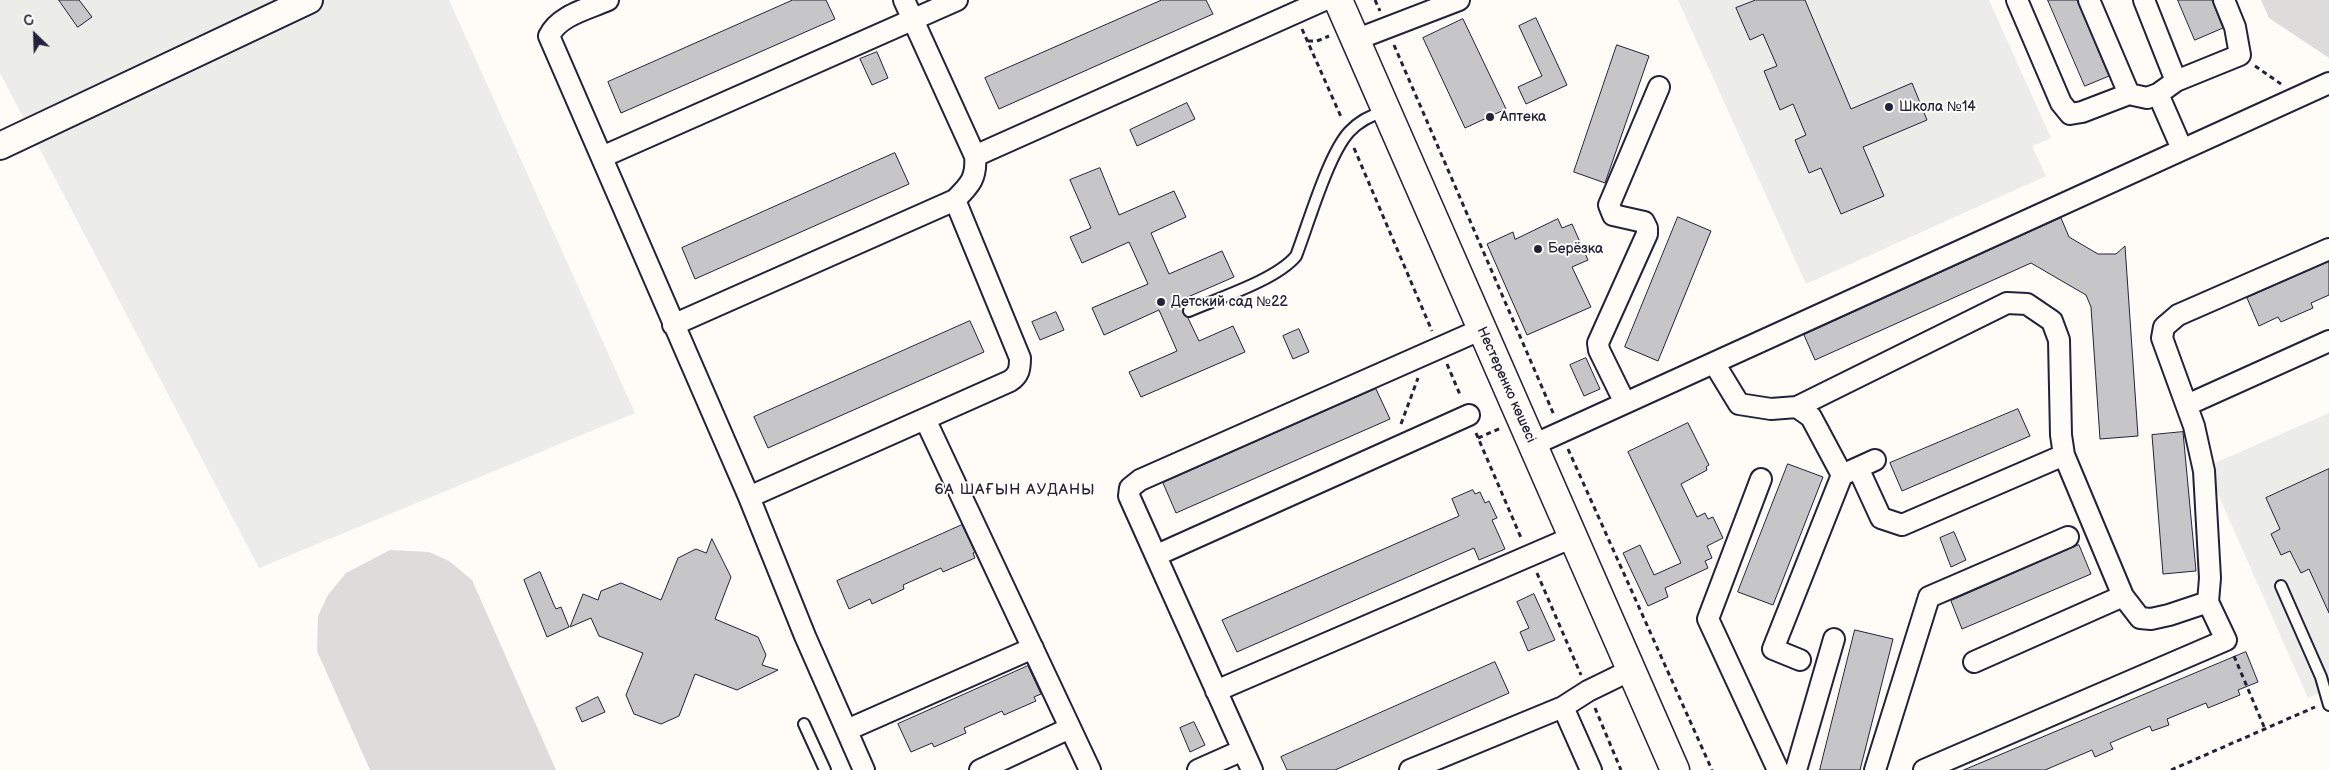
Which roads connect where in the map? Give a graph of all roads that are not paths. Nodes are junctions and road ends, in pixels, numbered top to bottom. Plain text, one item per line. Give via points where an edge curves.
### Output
1 (309, 0) edge
2 (608, 0) edge
3 (904, 0) edge
4 (958, 0) edge
5 (1324, 0) edge
6 (1338, 0) edge
7 (2017, 0) edge
8 (2089, 0) edge
9 (2144, 0) edge
10 (2224, 0) edge
11 (1446, 2) edge
12 (913, 20) junction
13 (1355, 40) junction
14 (2176, 81) junction
15 (2329, 83) edge
16 (1659, 87) dead end
17 (2129, 94) junction
18 (2158, 94) junction
19 (1386, 110) junction
20 (0, 146) edge
21 (2182, 149) junction
22 (975, 156) junction
23 (602, 157) junction
24 (955, 200) junction
25 (2329, 249) edge
26 (1189, 311) dead end
27 (673, 325) junction
28 (1482, 329) junction
29 (2329, 341) edge
30 (1714, 363) junction
31 (1625, 403) junction
32 (2187, 404) junction
33 (1797, 407) junction
34 (1469, 415) road end
35 (925, 419) junction
36 (1533, 445) junction
37 (2064, 455) junction
38 (1858, 468) junction
39 (1761, 479) dead end
40 (749, 497) junction
41 (1573, 537) junction
42 (2068, 537) dead end
43 (1156, 555) junction
44 (2281, 586) dead end
45 (2123, 596) junction
46 (2208, 602) junction
47 (1834, 639) dead end
48 (1033, 648) junction
49 (1800, 660) dead end
50 (1974, 662) dead end
51 (1631, 670) junction
52 (1216, 691) junction
53 (2328, 703) edge
54 (1563, 707) junction
55 (804, 724) dead end
56 (1070, 728) junction
57 (847, 730) junction
58 (1243, 750) junction
59 (825, 770) edge
60 (864, 770) edge
61 (980, 770) edge
62 (1090, 770) edge
63 (1198, 770) edge
64 (1252, 770) edge
65 (1410, 770) edge
66 (1590, 770) edge
67 (1675, 770) edge
68 (1778, 770) edge
69 (1796, 770) edge
70 (1875, 770) edge
71 (1924, 770) edge

1 - 20 street
2 - 23 street via 569,17 554,27 549,36
3 - 12 street
4 - 12 street
5 - 22 street
6 - 13 main road, Нестеренко көшесі
7 - 17 street via 2061,103 2070,114
8 - 17 street
9 - 14 street
10 - 14 street via 2235,27 2240,55
11 - 13 street
12 - 22 street
12 - 23 street
13 - 19 main road, Нестеренко көшесі
14 - 18 street
15 - 21 street
16 - 31 street via 1609,205 1613,215 1644,222 1647,228 1598,343
17 - 18 street via 2147,98
18 - 21 street
19 - 26 lane via 1357,124 1348,133 1335,154 1296,256 1289,265
19 - 28 main road, Нестеренко көшесі
21 - 30 street
22 - 24 street via 972,181
23 - 27 street
24 - 27 street
24 - 35 street via 1020,358 1020,367 1010,381
25 - 32 street via 2178,314 2164,327 2162,338
27 - 40 street
28 - 36 main road, Нестеренко көшесі
28 - 43 street via 1140,480 1130,488 1129,496
29 - 32 street
30 - 31 street
30 - 33 street via 1739,404 1771,409
31 - 36 street
32 - 46 street via 2204,471 2210,578
33 - 37 street via 2007,303 2027,304 2052,321 2059,340
33 - 38 street via 1811,417
34 - 43 street
35 - 40 street
35 - 48 street
36 - 41 main road, Нестеренко көшесі
37 - 38 street via 1902,525 1881,518
37 - 45 street
38 - 49 street via 1773,649
39 - 68 street via 1708,619
40 - 57 street
41 - 51 main road, Нестеренко көшесі
41 - 52 street
42 - 70 street via 1929,598
43 - 52 street
44 - 53 lane via 2321,677
45 - 46 street via 2140,618 2151,619
45 - 50 street
46 - 71 street via 2226,640
47 - 69 street
48 - 56 street
48 - 57 street
51 - 54 street
51 - 67 main road, Нестеренко көшесі
52 - 58 street
54 - 65 street
54 - 66 street
55 - 59 lane
56 - 61 street
56 - 62 street
57 - 60 street
58 - 63 street
58 - 64 street

